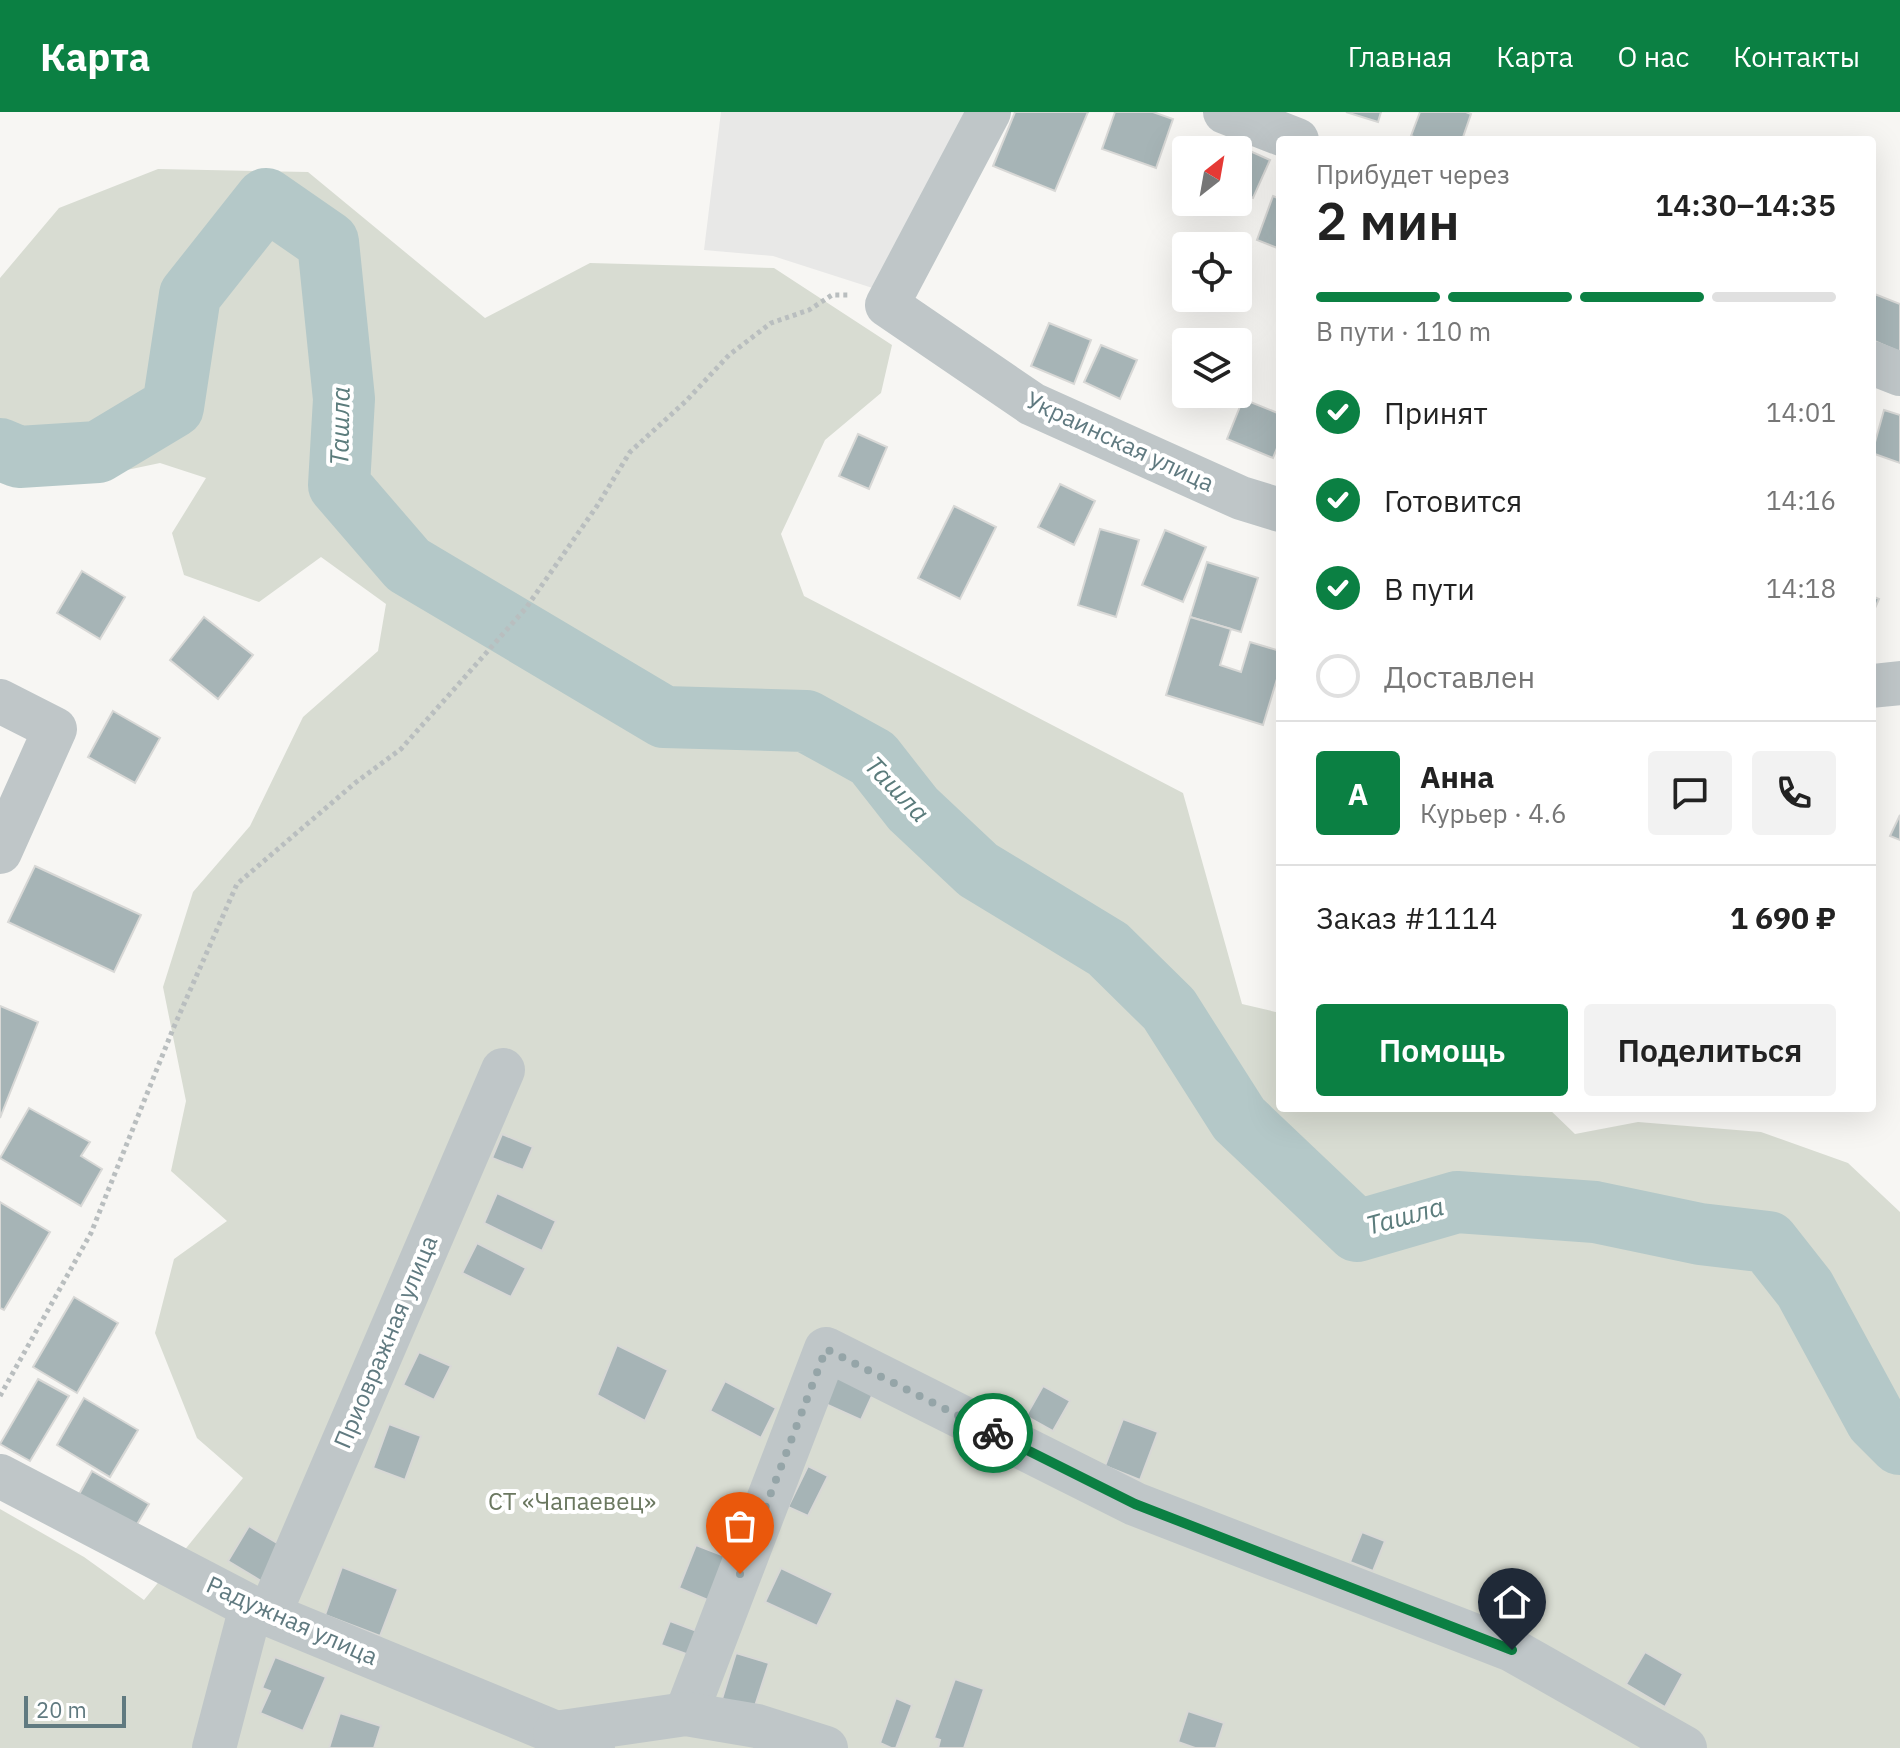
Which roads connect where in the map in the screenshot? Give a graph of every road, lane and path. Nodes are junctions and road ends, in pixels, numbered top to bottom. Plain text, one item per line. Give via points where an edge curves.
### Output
1 (989, 112) edge
2 (1225, 112) edge
3 (1287, 136) edge
4 (887, 305) junction
5 (1876, 365) edge
6 (1900, 374) edge
7 (1276, 509) edge
8 (1900, 683) edge
9 (1876, 686) edge
10 (0, 701) edge
11 (0, 852) edge
12 (503, 1070) dead end
13 (0, 1396) edge
14 (0, 1476) edge
15 (260, 1611) junction
16 (686, 1714) junction
17 (574, 1741) edge
18 (214, 1748) edge
19 (826, 1748) edge
20 (1685, 1748) edge

1 - 4 street
2 - 3 street
4 - 7 street, Украинская улица via 1032,404
4 - 13 path via 856,295 832,295 809,310 771,323 729,355 630,452 526,608 401,749 237,884 91,1233
5 - 6 street
8 - 9 street
10 - 11 street via 55,729
12 - 15 street, Приовражная улица
14 - 15 street, Радужная улица
15 - 17 street, Радужная улица
15 - 18 street, Приовражная улица
16 - 17 street
16 - 19 street via 757,1726
16 - 20 street via 826,1349 1135,1504 1512,1650

